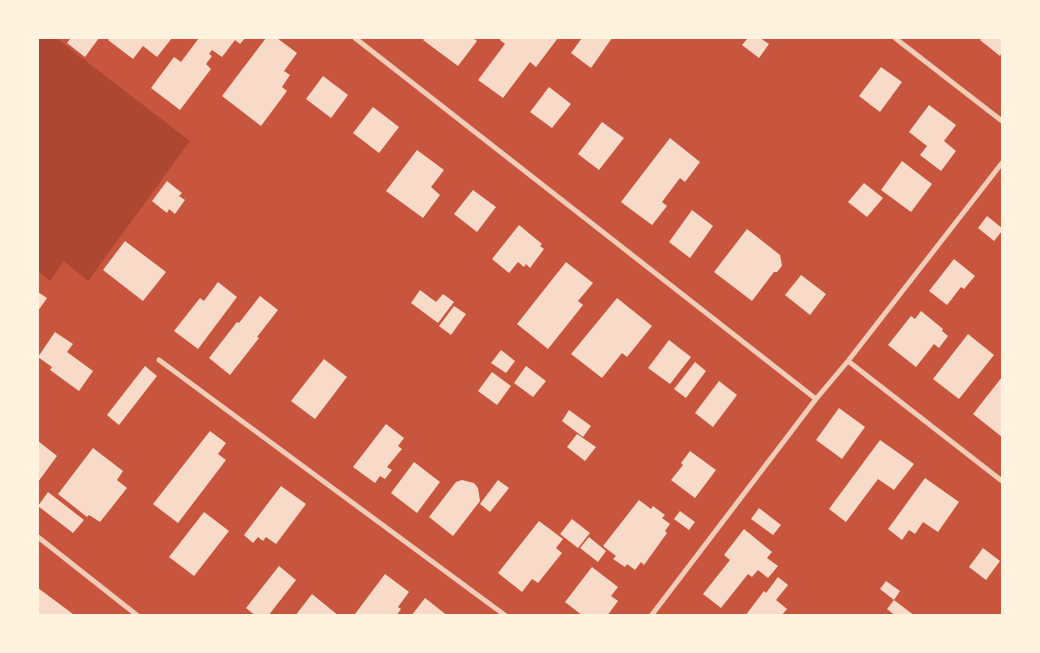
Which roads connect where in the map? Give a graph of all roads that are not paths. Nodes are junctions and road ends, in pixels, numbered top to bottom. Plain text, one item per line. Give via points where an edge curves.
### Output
1 (355, 38) edge
2 (895, 38) edge
3 (1002, 121) edge
4 (1002, 163) edge
5 (159, 360) dead end
6 (848, 361) junction
7 (816, 398) junction
8 (1002, 481) edge
9 (38, 537) edge
10 (138, 616) edge
11 (506, 616) edge
12 (651, 616) edge

1 - 7 street
2 - 3 street
4 - 6 street
5 - 11 street
6 - 7 street
6 - 8 street
7 - 12 street
9 - 10 street

